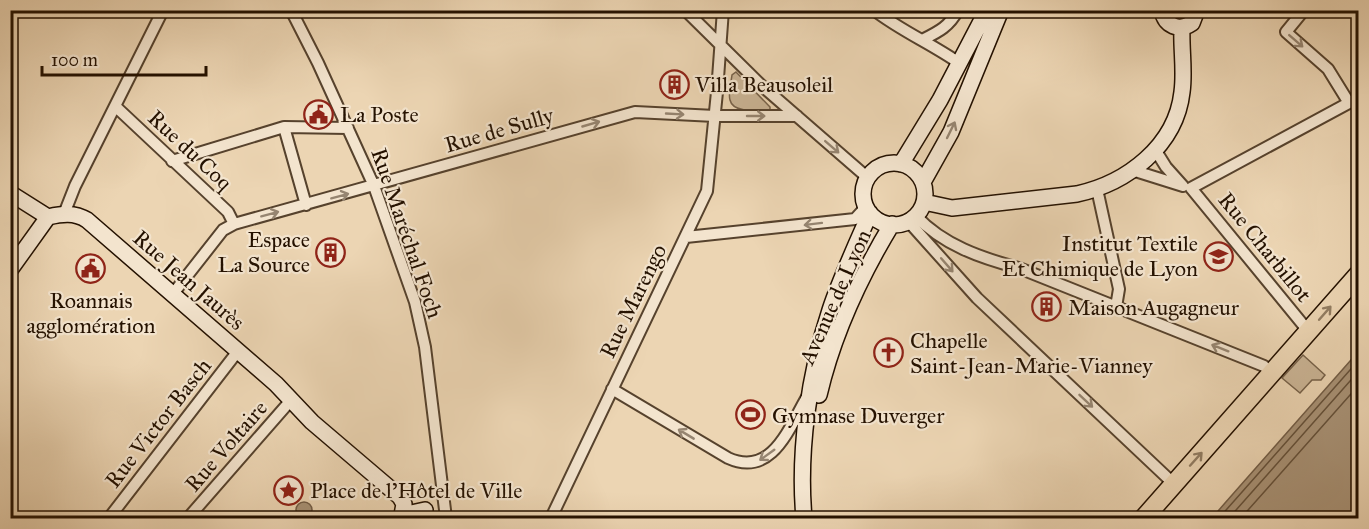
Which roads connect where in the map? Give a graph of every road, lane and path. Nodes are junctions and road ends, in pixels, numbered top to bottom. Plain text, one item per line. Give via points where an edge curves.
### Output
1 (163, 10) edge
2 (291, 10) edge
3 (685, 10) edge
4 (723, 10) edge
5 (874, 10) edge
6 (958, 10) edge
7 (987, 10) edge
8 (1001, 10) edge
9 (1162, 10) edge
10 (1197, 10) edge
11 (1304, 10) edge
12 (1182, 28) junction
13 (922, 40) junction
14 (721, 45) junction
15 (959, 63) junction
16 (1354, 101) edge
17 (116, 106) junction
18 (715, 116) junction
19 (797, 116) junction
20 (284, 127) junction
21 (348, 128) junction
22 (1156, 151) junction
23 (172, 161) junction
24 (902, 164) junction
25 (1132, 170) junction
26 (868, 178) junction
27 (923, 182) junction
28 (374, 186) junction
29 (1187, 187) junction
30 (1097, 189) junction
31 (10, 193) edge
32 (924, 202) junction
33 (306, 205) junction
34 (868, 210) junction
35 (64, 214) junction
36 (48, 217) junction
37 (912, 218) junction
38 (234, 224) junction
39 (892, 225) junction
40 (686, 237) junction
41 (10, 270) edge
42 (1359, 275) edge
43 (172, 295) junction
44 (1116, 307) junction
45 (1309, 332) junction
46 (238, 351) junction
47 (1272, 374) junction
48 (612, 389) junction
49 (809, 395) junction
50 (292, 399) junction
51 (1174, 483) junction
52 (803, 495) junction
53 (430, 514) edge
54 (402, 517) edge
55 (109, 519) edge
56 (188, 519) edge
57 (446, 519) edge
58 (551, 519) edge
59 (804, 519) edge
60 (1144, 519) edge

1 - 17 street
2 - 21 street, Rue Maréchal Foch
3 - 14 street
4 - 14 street, Rue Marengo
5 - 13 street
6 - 13 street via 949,25
7 - 15 street
27 -> 8 street via 951,132
9 - 12 street via 1170,25
10 - 12 street via 1196,19
11 -> 16 street via 1286,32 1328,69
12 - 22 street via 1181,103 1172,130
13 - 15 street
14 - 18 street, Rue Marengo
14 - 19 street
15 - 24 street
16 - 29 street
17 - 23 street, Rue du Coq
17 - 35 street
18 -> 19 street, Rue de Sully
28 -> 18 street, Rue de Sully via 635,112
18 - 40 street, Rue Marengo via 707,191
19 -> 26 street
20 - 21 street
20 - 23 street
20 - 33 street
21 - 28 street, Rue Maréchal Foch
22 - 25 street
22 - 29 street, Rue Charbillot
23 - 38 street, Rue du Coq via 228,212
24 - 26 street via 882,165
24 - 27 street
25 - 29 street
25 - 30 street
26 - 34 street via 864,188
27 - 32 street
33 -> 28 street, Rue de Sully
28 - 57 street, Rue Maréchal Foch via 415,302 425,347
29 - 45 street, Rue Charbillot
30 - 32 street via 952,208
30 - 44 street via 1119,289
31 - 36 street
32 - 37 street
38 -> 33 street, Rue de Sully
34 - 39 street
34 -> 40 street via 855,219
34 - 49 street, Avenue de Lyon via 830,309
35 - 36 street
35 - 43 street, Rue Jean Jaurès via 80,215 87,220
36 - 41 street
37 - 39 street
37 - 44 street via 960,248
37 -> 51 street via 977,298
38 - 43 street via 222,230
39 - 52 street, Avenue de Lyon via 870,261 829,358 814,415
40 - 48 street, Rue Marengo
45 -> 42 main road
43 - 46 street, Rue Jean Jaurès
47 -> 44 street via 1264,366
45 - 47 main road
46 - 50 street, Rue Jean Jaurès
46 - 55 street, Rue Victor Basch
51 -> 47 main road
49 -> 48 street via 774,451 765,459 747,463 728,458
48 - 58 street, Rue Marengo
49 - 52 street, Avenue de Lyon
50 - 53 street, Rue Jean Jaurès
50 - 54 street, Rue Jean Jaurès via 324,433 400,497 404,504
50 - 56 street, Rue Voltaire
51 - 60 main road
52 - 59 street, Avenue de Lyon
53 - 54 street, Rue Jean Jaurès

